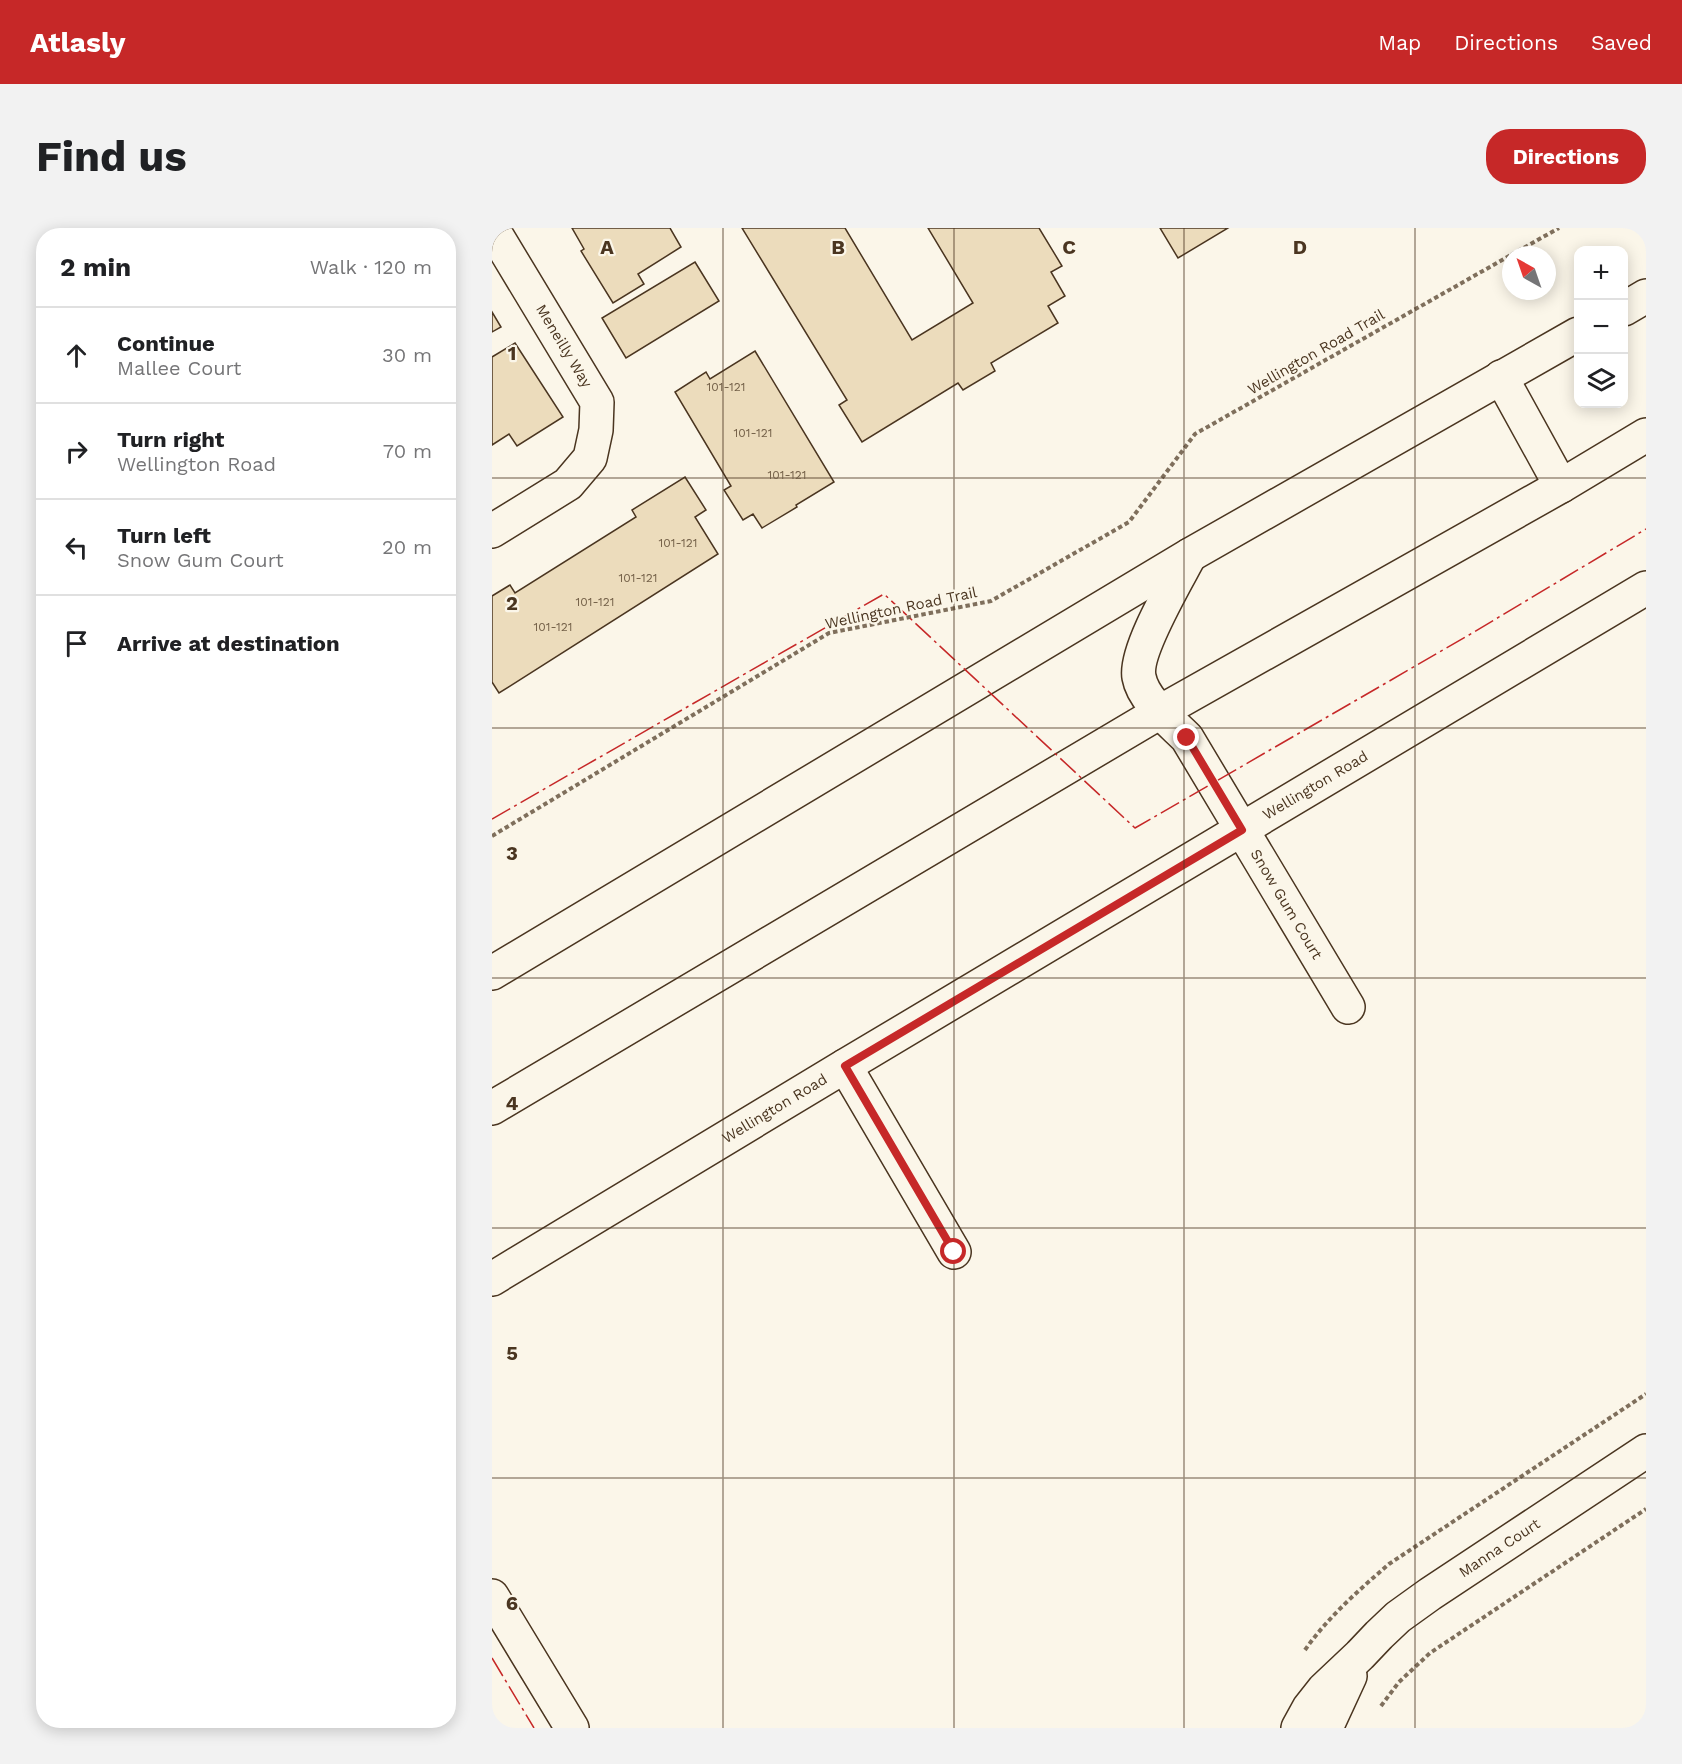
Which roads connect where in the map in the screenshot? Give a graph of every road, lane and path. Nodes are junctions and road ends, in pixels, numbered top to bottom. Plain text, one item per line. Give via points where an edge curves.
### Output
1 (492, 228) edge
2 (1559, 228) edge
3 (1527, 246) edge
4 (1502, 260) edge
5 (1646, 296) edge
6 (1628, 306) edge
7 (1574, 336) edge
8 (1501, 377) junction
9 (1646, 435) edge
10 (1561, 486) junction
11 (492, 531) edge
12 (1190, 555) junction
13 (1646, 588) edge
14 (1160, 712) junction
15 (1242, 830) junction
16 (492, 836) edge
17 (492, 973) edge
18 (1348, 1007) dead end
19 (845, 1066) junction
20 (492, 1107) edge
21 (954, 1252) dead end
22 (492, 1280) edge
23 (1646, 1451) edge
24 (1646, 1509) edge
25 (492, 1596) edge
26 (1360, 1655) junction
27 (1379, 1710) dead end
28 (572, 1728) edge
29 (1298, 1728) edge
30 (1326, 1728) edge

1 - 11 main road, Meneilly Way via 597,402 590,458 568,484
2 - 3 path, Wellington Road Trail
4 - 16 path, Wellington Road Trail via 1195,434 1129,522 991,601 829,633
5 - 6 main road
7 - 8 main road
8 - 10 main road
8 - 12 main road
9 - 10 main road
10 - 14 main road
12 - 14 main road, Snow Gum Court via 1155,621 1141,658 1139,676
12 - 17 main road
13 - 15 main road, Wellington Road
14 - 15 main road, Snow Gum Court via 1187,738
14 - 20 main road
15 - 18 main road, Snow Gum Court
15 - 19 main road, Wellington Road
19 - 21 main road
19 - 22 main road, Wellington Road
23 - 26 main road, Manna Court via 1398,1617
24 - 27 path via 1430,1653 1399,1682
25 - 28 main road
26 - 29 main road, Manna Court via 1324,1689
26 - 30 main road, Manna Court

